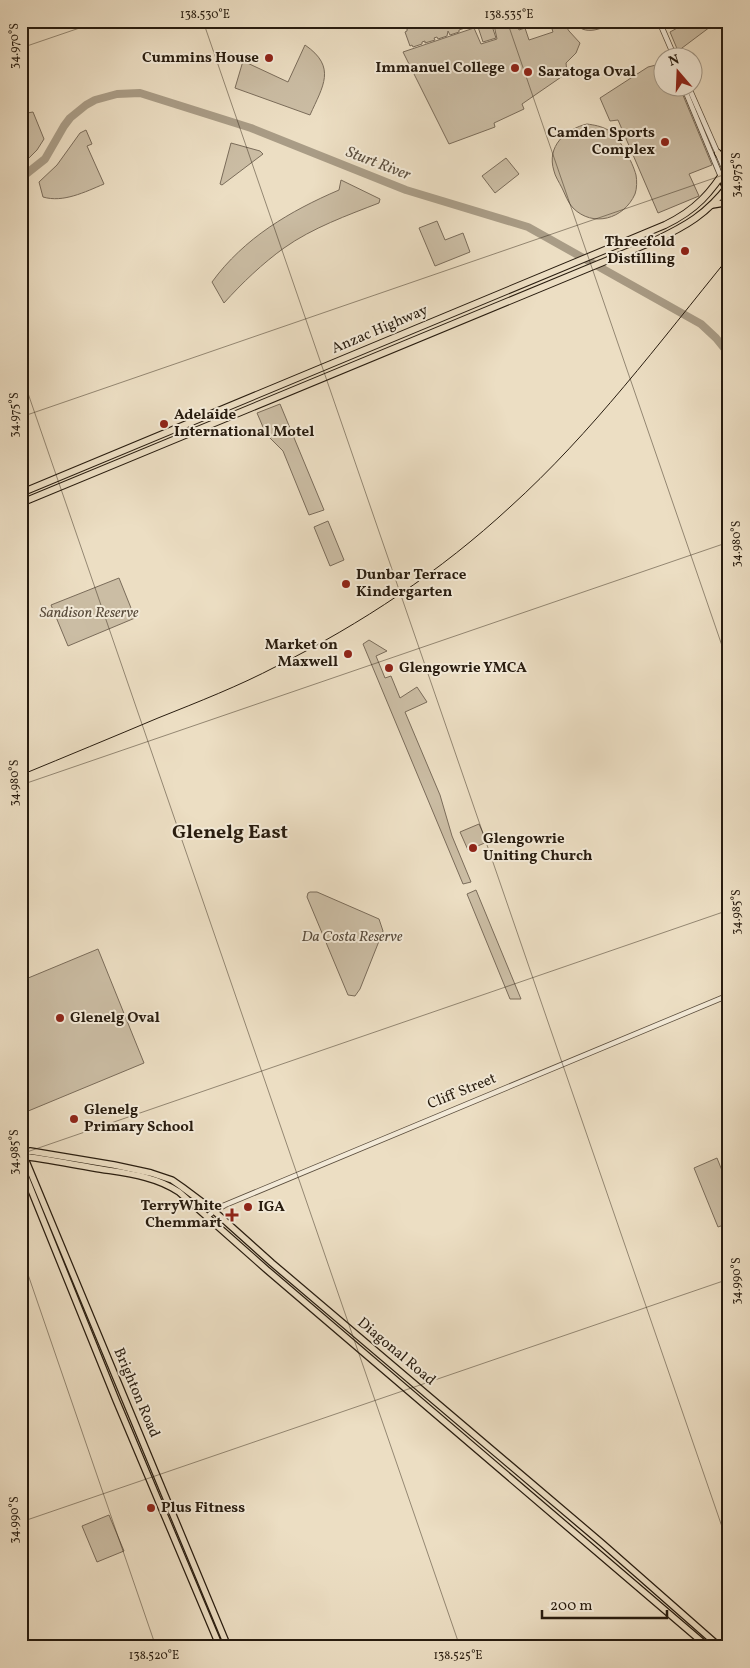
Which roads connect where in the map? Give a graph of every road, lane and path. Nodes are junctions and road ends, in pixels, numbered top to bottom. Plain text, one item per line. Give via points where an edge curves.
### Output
1 (659, 21) edge
2 (670, 48) edge
3 (688, 98) edge
4 (693, 98) edge
5 (718, 154) junction
6 (729, 159) edge
7 (727, 167) edge
8 (721, 176) junction
9 (729, 178) edge
10 (728, 189) edge
11 (712, 205) junction
12 (729, 205) edge
13 (650, 232) junction
14 (654, 241) junction
15 (503, 292) junction
16 (512, 300) junction
17 (476, 303) junction
18 (503, 303) junction
19 (352, 356) junction
20 (340, 360) junction
21 (361, 363) junction
22 (351, 367) junction
23 (115, 454) junction
24 (102, 459) junction
25 (120, 463) junction
26 (112, 466) junction
27 (21, 493) edge
28 (21, 503) edge
29 (729, 995) edge
30 (22, 1154) edge
31 (44, 1159) junction
32 (21, 1165) edge
33 (32, 1174) junction
34 (225, 1205) junction
35 (214, 1211) junction
36 (208, 1216) junction
37 (220, 1217) junction
38 (220, 1647) edge
39 (228, 1647) edge
40 (708, 1647) edge
41 (720, 1647) edge

1 - 2 street
3 - 8 street
4 - 5 street
5 - 6 highway
5 - 7 street
7 - 8 highway, Anzac Highway
7 - 9 main road
8 - 10 main road
8 - 13 highway, Anzac Highway via 692,210
10 - 11 highway, Anzac Highway
11 - 12 main road via 724,202
11 - 14 highway, Anzac Highway via 683,227
13 - 14 highway
13 - 15 highway, Anzac Highway
14 - 16 highway, Anzac Highway
15 - 16 highway
15 - 17 highway, Anzac Highway
16 - 18 highway, Anzac Highway
17 - 18 highway via 497,299
17 - 19 highway, Anzac Highway
18 - 21 highway, Anzac Highway
19 - 20 highway, Anzac Highway
19 - 21 highway
20 - 22 highway via 349,362
20 - 23 highway, Anzac Highway
21 - 22 highway, Anzac Highway
22 - 25 highway, Anzac Highway
23 - 24 highway, Anzac Highway
23 - 25 highway
24 - 26 highway via 112,461
24 - 27 highway, Anzac Highway
25 - 26 highway, Anzac Highway
26 - 28 highway, Anzac Highway
29 - 34 street, Cliff Street
30 - 31 main road, Diagonal Road
30 - 33 main road, Brighton Road
30 - 35 main road, Diagonal Road via 30,1151 161,1176 182,1186
31 - 33 main road via 33,1165
31 - 36 main road, Diagonal Road via 160,1181
32 - 38 main road, Brighton Road
33 - 39 main road, Brighton Road
34 - 35 street, Cliff Street
34 - 37 street
35 - 36 street, Cliff Street
35 - 37 main road, Diagonal Road
36 - 40 main road, Diagonal Road
37 - 41 main road, Diagonal Road

